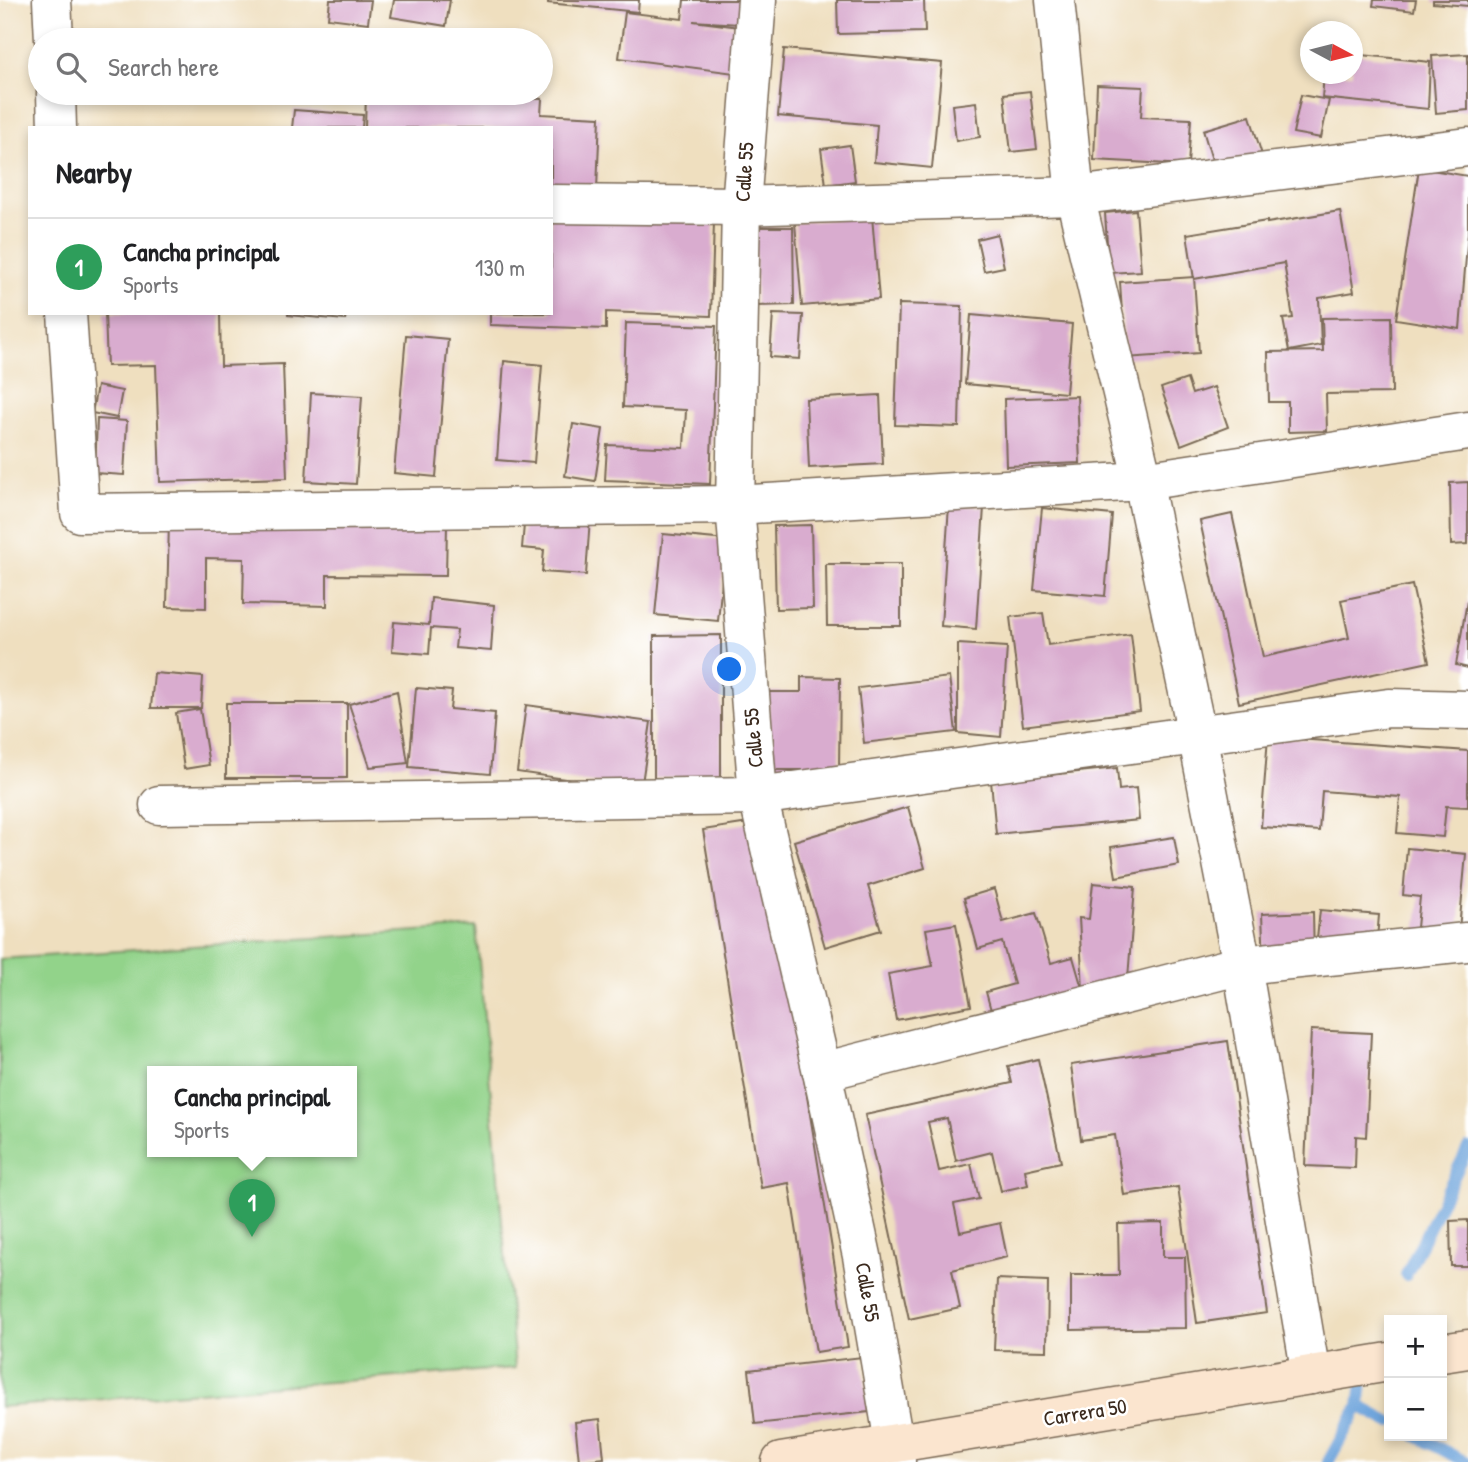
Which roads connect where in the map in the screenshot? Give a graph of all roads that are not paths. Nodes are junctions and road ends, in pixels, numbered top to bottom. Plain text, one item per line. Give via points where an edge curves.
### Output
1 (52, 0) edge
2 (757, 0) edge
3 (1055, 0) edge
4 (53, 28) edge
5 (56, 105) edge
6 (57, 126) edge
7 (1468, 147) edge
8 (1075, 196) junction
9 (553, 204) edge
10 (741, 206) junction
11 (67, 315) edge
12 (1468, 431) edge
13 (1143, 481) junction
14 (735, 505) junction
15 (1468, 710) edge
16 (1196, 734) junction
17 (758, 796) junction
18 (159, 805) dead end
19 (1466, 942) dead end
20 (1242, 965) junction
21 (822, 1072) junction
22 (1468, 1349) edge
23 (1447, 1352) edge
24 (1384, 1363) edge
25 (1311, 1375) junction
26 (895, 1453) edge
27 (781, 1462) edge

1 - 4 street
2 - 10 street, Calle 55
3 - 8 street
5 - 6 street
7 - 8 street
8 - 10 street
8 - 13 street
9 - 10 street
10 - 14 street, Calle 55
11 - 14 street via 80,513
12 - 13 street
13 - 14 street
13 - 16 street
14 - 17 street, Calle 55
15 - 16 street via 1390,708
16 - 17 street
16 - 20 street
17 - 18 street
17 - 21 street, Calle 55
19 - 20 street
20 - 21 street
20 - 25 street
21 - 26 street, Calle 55 via 862,1256
22 - 23 main road
24 - 25 main road, Carrera 50
25 - 26 main road, Carrera 50
26 - 27 main road, Carrera 50

